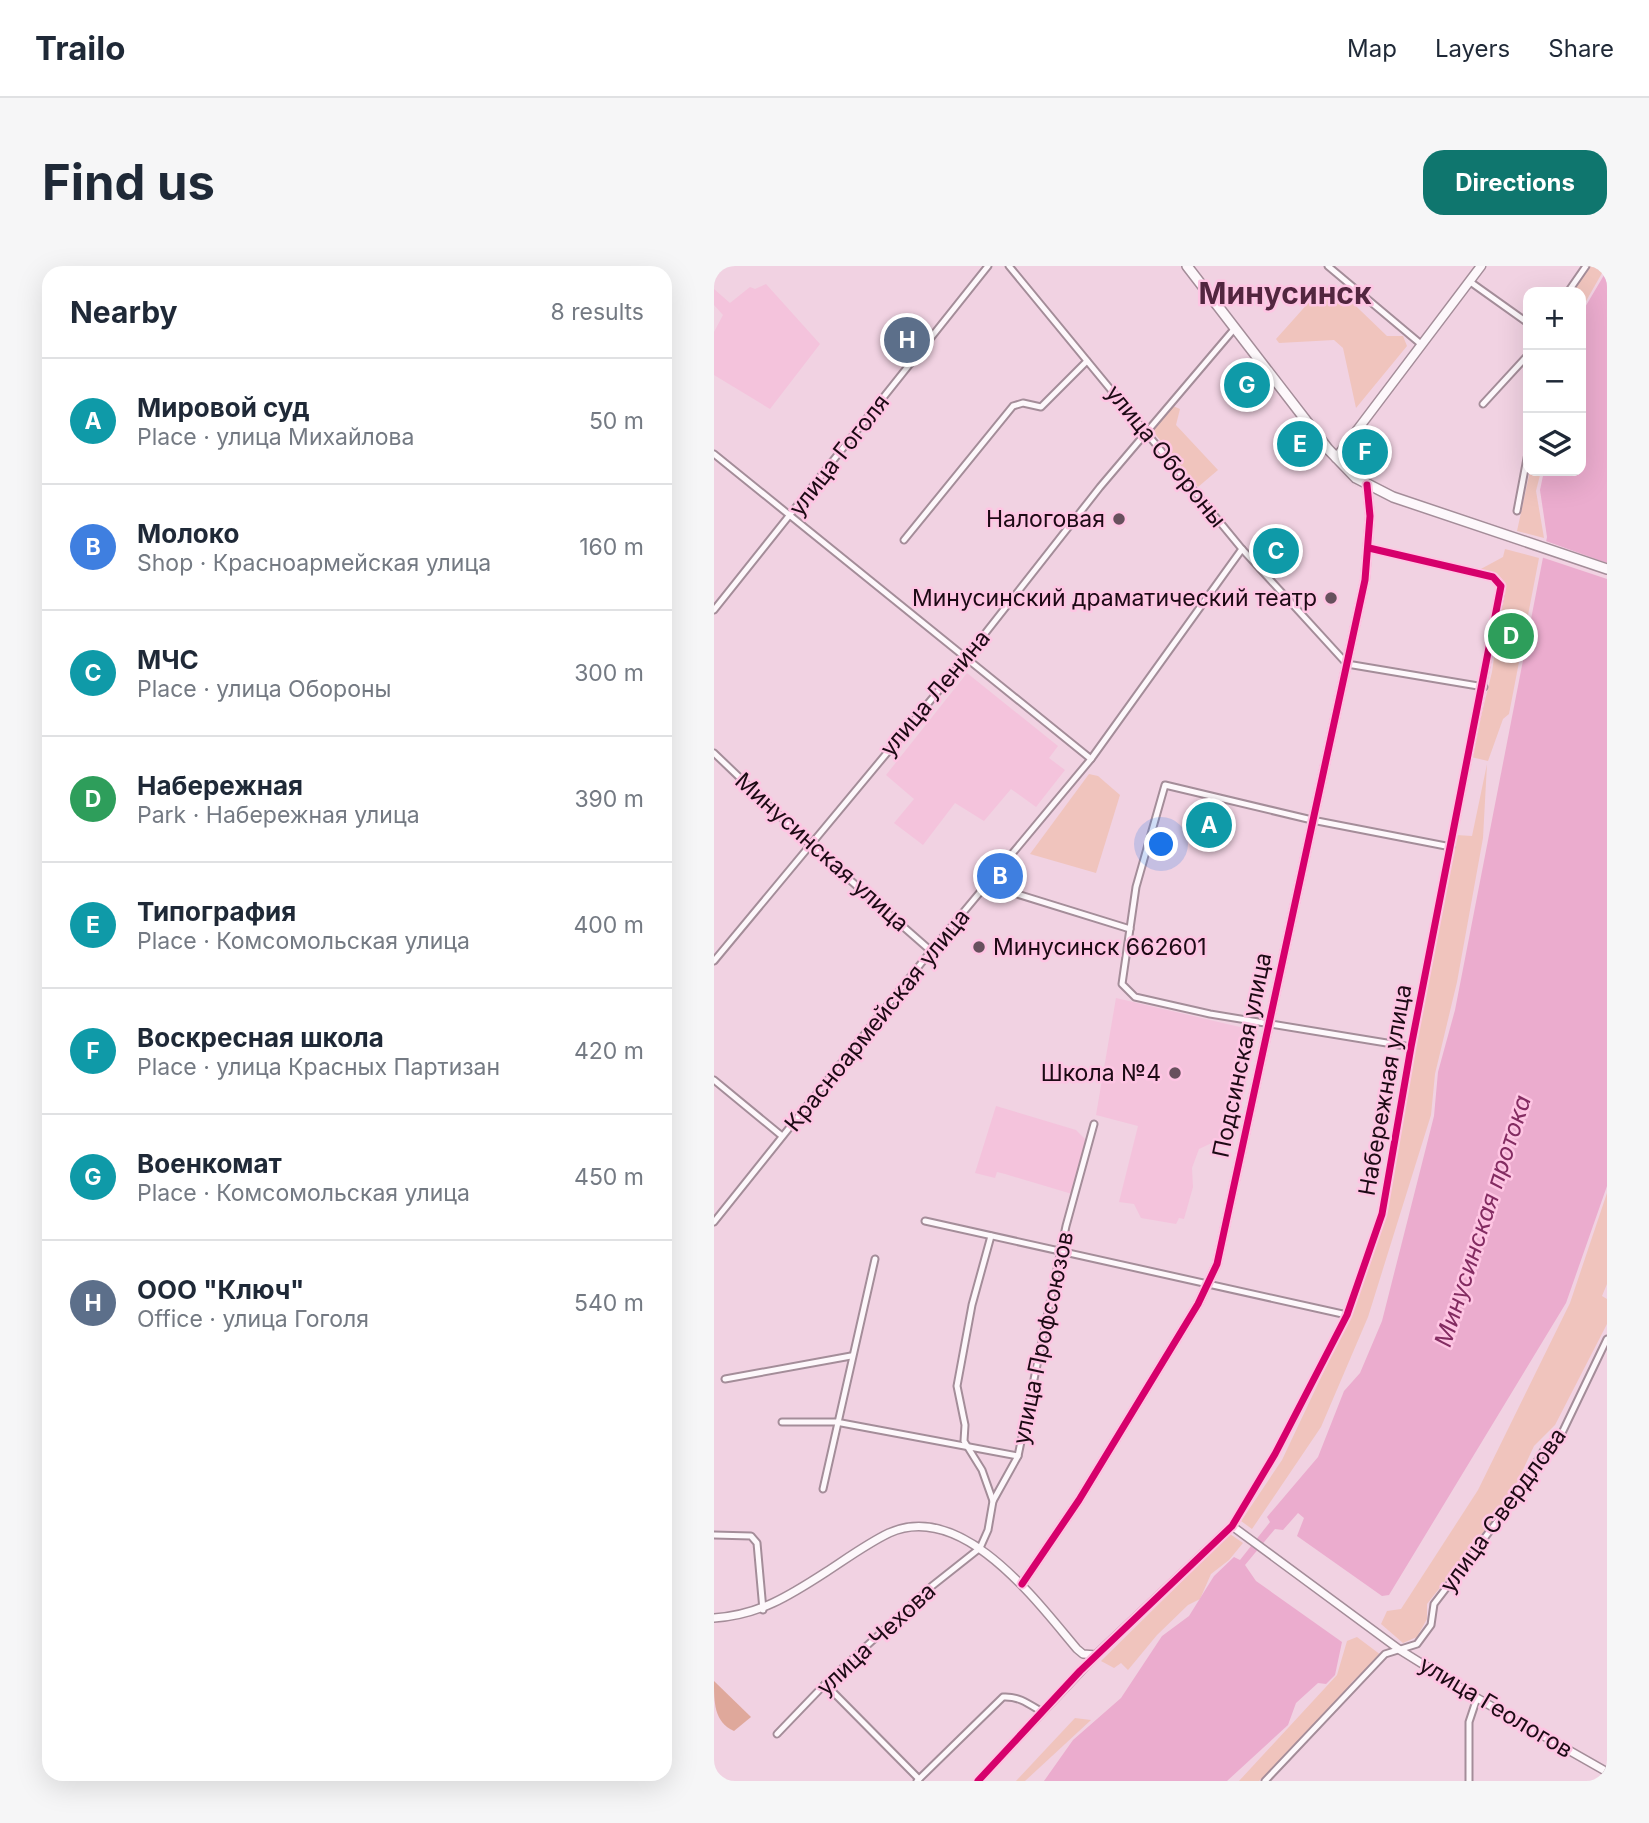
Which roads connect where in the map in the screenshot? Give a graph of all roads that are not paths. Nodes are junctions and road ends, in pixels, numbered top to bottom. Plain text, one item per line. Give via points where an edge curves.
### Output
1 (719, 266) edge
2 (988, 266) edge
3 (1009, 266) edge
4 (1186, 266) edge
5 (1328, 266) edge
6 (1481, 266) edge
7 (1586, 266) edge
8 (714, 271) edge
9 (1469, 281) junction
10 (1571, 287) edge
11 (1523, 319) edge
12 (1235, 328) junction
13 (1422, 345) junction
14 (1523, 360) edge
15 (1087, 361) junction
16 (1483, 404) dead end
17 (1147, 431) junction
18 (714, 454) edge
19 (1336, 458) junction
20 (1524, 476) edge
21 (1367, 485) junction
22 (1517, 511) dead end
23 (792, 516) junction
24 (904, 540) dead end
25 (1369, 548) junction
26 (1242, 549) junction
27 (1607, 569) edge
28 (714, 610) edge
29 (965, 659) junction
30 (1347, 664) junction
31 (1484, 687) junction
32 (714, 753) edge
33 (1091, 759) junction
34 (1312, 820) junction
35 (809, 844) junction
36 (1451, 847) junction
37 (988, 885) junction
38 (1130, 929) junction
39 (931, 951) junction
40 (714, 961) edge
41 (1269, 1024) junction
42 (1411, 1047) junction
43 (714, 1080) edge
44 (1094, 1124) dead end
45 (782, 1136) junction
46 (925, 1221) dead end
47 (714, 1222) edge
48 (991, 1236) junction
49 (1060, 1252) junction
50 (875, 1259) dead end
51 (1209, 1282) junction
52 (1347, 1315) junction
53 (1607, 1339) edge
54 (851, 1356) junction
55 (725, 1379) dead end
56 (782, 1422) dead end
57 (836, 1422) junction
58 (968, 1449) junction
59 (1018, 1456) junction
60 (823, 1489) dead end
61 (993, 1501) junction
62 (1232, 1526) junction
63 (714, 1535) edge
64 (980, 1548) junction
65 (1022, 1584) junction
66 (763, 1610) junction
67 (714, 1618) edge
68 (1400, 1650) junction
69 (1096, 1655) junction
70 (825, 1684) junction
71 (1477, 1699) junction
72 (1042, 1712) junction
73 (777, 1734) dead end
74 (1607, 1772) edge
75 (918, 1780) edge
76 (978, 1781) edge
77 (1265, 1781) edge
78 (1469, 1781) edge

1 - 8 street
2 - 23 street, улица Гоголя
3 - 15 street, улица Обороны
4 - 12 main road
5 - 13 street
6 - 9 main road
7 - 10 street
9 - 11 street
9 - 13 main road
12 - 17 street, улица Ленина
12 - 19 main road
13 - 19 main road
14 - 16 street
15 - 17 street, улица Обороны
15 - 24 street via 1041,407 1013,406
17 - 26 street, улица Обороны
17 - 29 street, улица Ленина
18 - 23 street
19 - 21 main road
20 - 22 street
21 - 25 street, Подсинская улица
21 - 27 main road via 1393,498
23 - 28 street, улица Гоголя
23 - 29 street
25 - 30 street, Подсинская улица
25 - 31 street, Набережная улица via 1498,580 1500,595
26 - 30 street, улица Обороны
26 - 33 street, Красноармейская улица
29 - 33 street
29 - 35 street, улица Ленина
30 - 31 street
30 - 34 street, Подсинская улица
31 - 36 street, Набережная улица
32 - 35 street, Минусинская улица
33 - 37 street, Красноармейская улица
34 - 36 street
34 - 38 street via 1165,785 1136,887
34 - 41 street, Подсинская улица
35 - 39 street, Минусинская улица
35 - 40 street, улица Ленина
36 - 42 street, Набережная улица
37 - 38 street
37 - 39 street, Красноармейская улица
38 - 41 street via 1122,984 1135,997
39 - 45 street, Красноармейская улица
41 - 42 street
41 - 51 street, Подсинская улица via 1217,1264
42 - 52 street, Набережная улица via 1382,1214
43 - 45 street
44 - 49 street, улица Профсоюзов
45 - 47 street, Красноармейская улица
46 - 48 street
48 - 49 street
48 - 58 street via 957,1386
49 - 51 street
49 - 59 street, улица Профсоюзов
50 - 54 street
51 - 52 street
51 - 65 street, Подсинская улица via 1079,1500
52 - 62 street, Набережная улица
53 - 68 street, улица Свердлова via 1561,1435 1545,1448 1515,1498 1434,1604 1431,1625 1418,1644
54 - 55 street
54 - 57 street
56 - 57 street
57 - 58 street
57 - 60 street
58 - 59 street
58 - 61 street via 982,1470
59 - 61 street, улица Профсоюзов
61 - 64 street, улица Профсоюзов
62 - 68 street, улица Геологов
62 - 69 street, Набережная улица
63 - 66 street via 751,1536 757,1542
64 - 65 street
64 - 66 street via 950,1534 917,1527 891,1532
64 - 70 street, улица Чехова
65 - 69 street via 1077,1649
66 - 67 street
68 - 71 street, улица Геологов
68 - 77 street, улица Свердлова via 1385,1654
69 - 72 street
70 - 73 street, улица Чехова
70 - 75 street
71 - 74 street, улица Геологов
71 - 78 street via 1469,1722
72 - 75 street via 1013,1696 1003,1698
72 - 76 street

